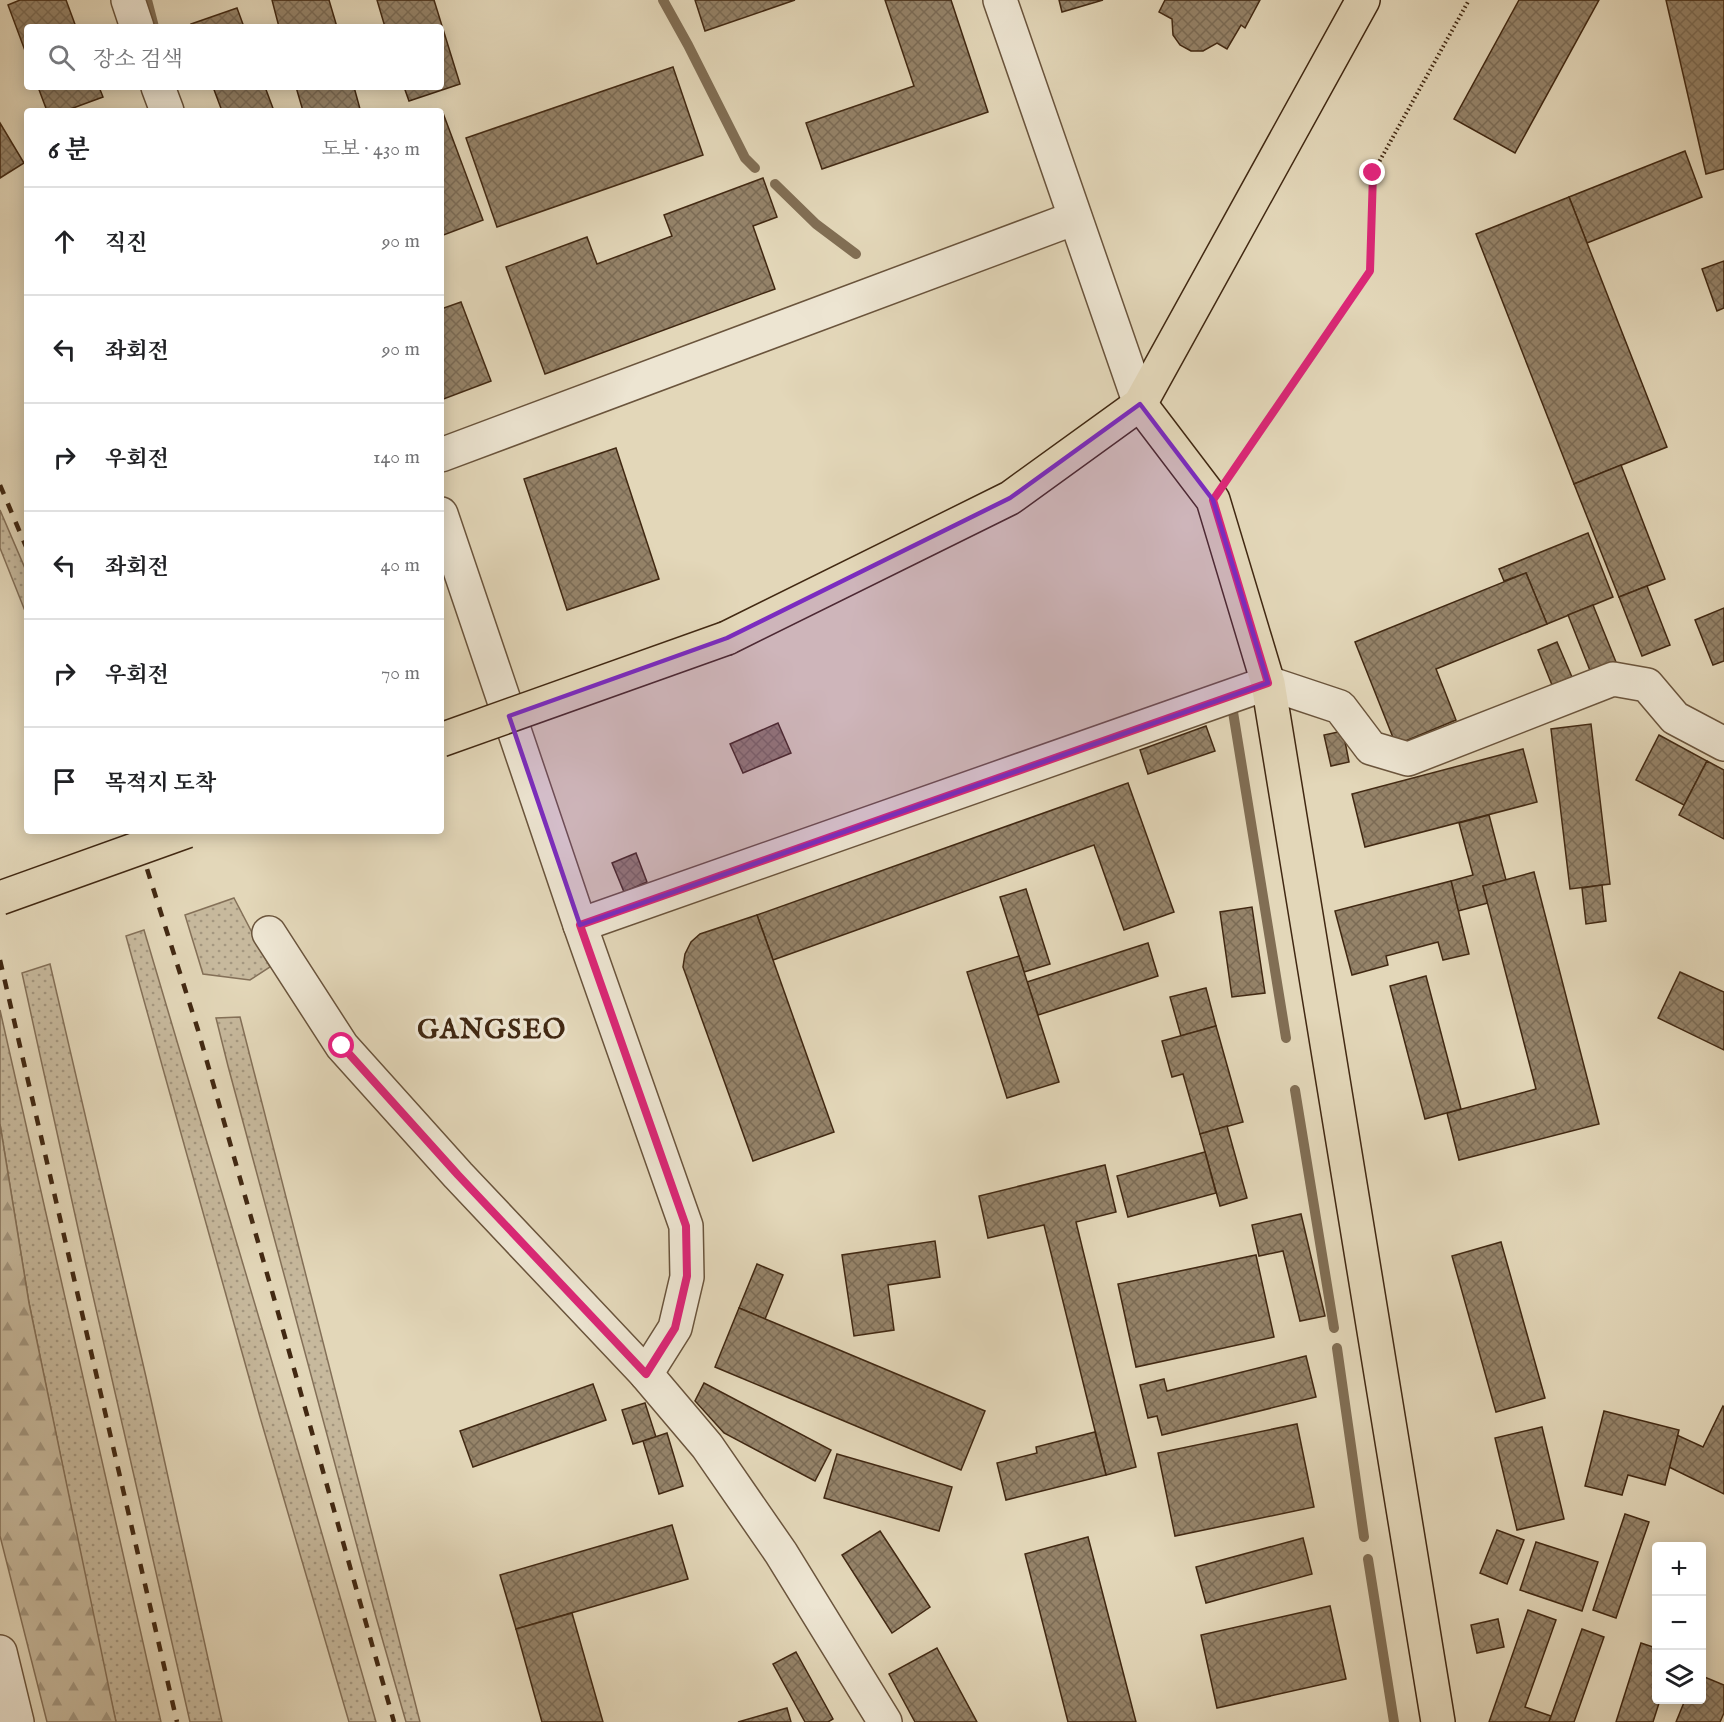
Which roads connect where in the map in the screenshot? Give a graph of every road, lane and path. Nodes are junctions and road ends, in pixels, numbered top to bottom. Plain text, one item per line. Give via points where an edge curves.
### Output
1 (128, 0) edge
2 (1000, 0) edge
3 (1362, 0) edge
4 (1470, 0) edge
5 (136, 24) edge
6 (159, 90) edge
7 (166, 108) edge
8 (1075, 218) junction
9 (1140, 404) junction
10 (444, 454) edge
11 (1213, 500) junction
12 (444, 523) edge
13 (1268, 683) junction
14 (444, 739) edge
15 (1724, 744) edge
16 (179, 834) edge
17 (0, 898) edge
18 (580, 925) junction
19 (269, 933) dead end
20 (646, 1374) junction
21 (0, 1652) edge
22 (17, 1722) edge
23 (885, 1722) edge
24 (1438, 1722) edge

1 - 5 street
2 - 8 street
3 - 9 main road
4 - 11 path via 1373,173 1370,271
6 - 7 street
8 - 9 street
8 - 10 street
9 - 11 main road
9 - 14 main road, bridge via 1010,498 727,638
11 - 13 main road
12 - 18 street
13 - 15 street via 1340,708 1371,748 1408,759 1613,679 1647,685 1675,718
13 - 18 street
13 - 24 main road
16 - 17 main road, bridge
18 - 20 street via 686,1226 687,1276 675,1328
19 - 20 street via 342,1046
20 - 23 street via 707,1446 781,1553
21 - 22 street

